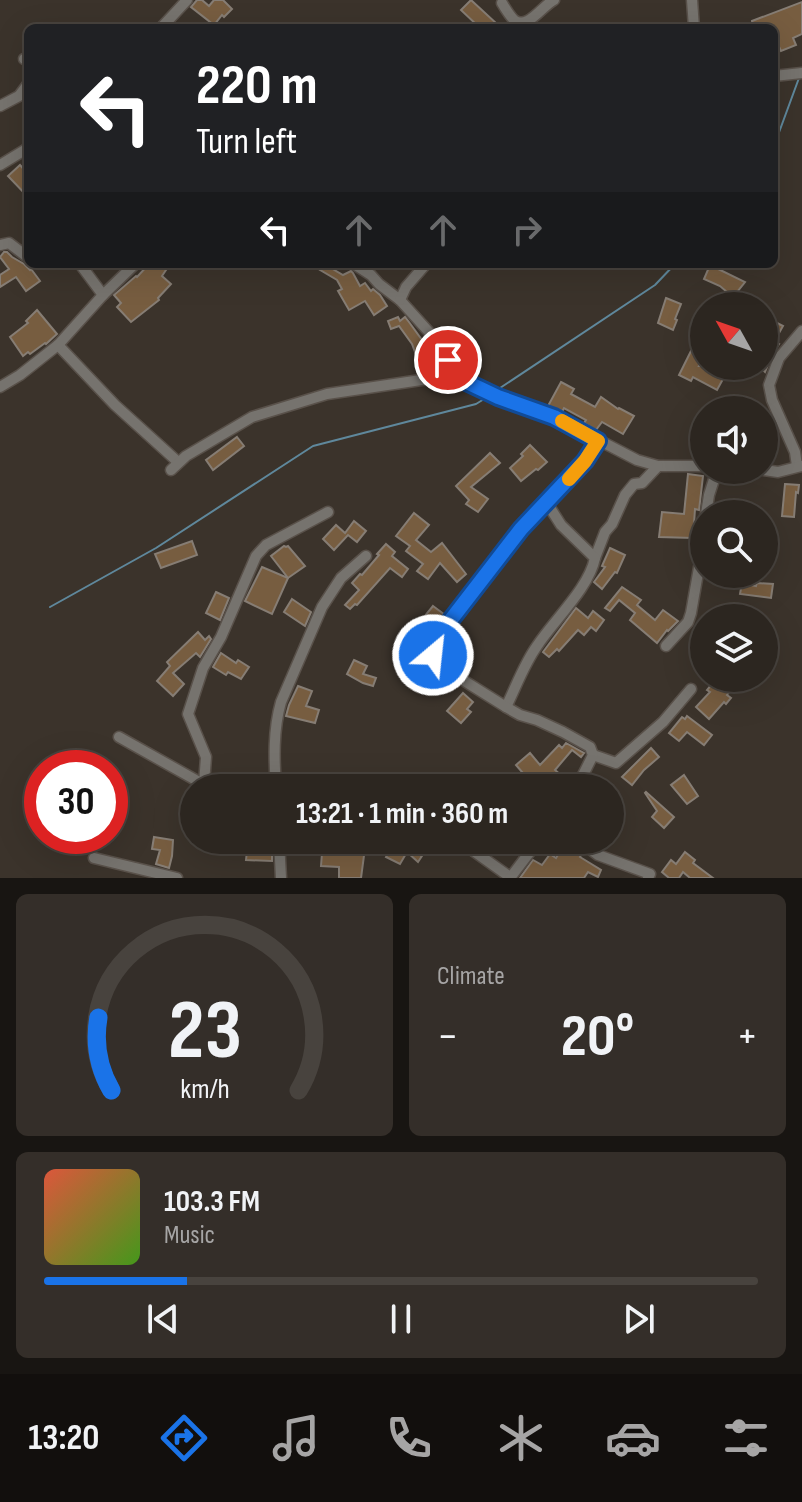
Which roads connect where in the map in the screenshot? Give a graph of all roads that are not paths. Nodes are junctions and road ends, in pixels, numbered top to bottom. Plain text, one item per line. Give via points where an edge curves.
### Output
1 (187, 0) edge
2 (554, 0) edge
3 (692, 0) edge
4 (502, 3) dead end
5 (165, 24) edge
6 (517, 24) edge
7 (522, 24) edge
8 (694, 24) edge
9 (802, 73) edge
10 (778, 76) edge
11 (24, 89) edge
12 (0, 106) edge
13 (24, 150) edge
14 (0, 165) edge
15 (0, 245) edge
16 (24, 254) edge
17 (83, 268) edge
18 (131, 268) edge
19 (360, 268) edge
20 (423, 268) edge
21 (103, 295) junction
22 (400, 300) junction
23 (802, 331) edge
24 (58, 345) junction
25 (458, 378) junction
26 (0, 387) edge
27 (598, 441) junction
28 (658, 466) junction
29 (690, 466) edge
30 (799, 466) edge
31 (778, 472) edge
32 (547, 503) junction
33 (328, 512) dead end
34 (366, 556) dead end
35 (595, 558) junction
36 (695, 588) edge
37 (666, 646) dead end
38 (690, 690) edge
39 (506, 707) junction
40 (119, 737) dead end
41 (593, 755) junction
42 (185, 774) edge
43 (207, 774) edge
44 (276, 774) edge
45 (584, 774) edge
46 (280, 854) edge
47 (477, 854) edge
48 (528, 854) edge
49 (597, 854) edge
50 (94, 858) dead end
51 (177, 878) edge
52 (281, 878) edge
53 (510, 878) edge
54 (648, 878) edge

1 - 5 street
2 - 7 street
3 - 8 street
4 - 6 street
9 - 10 street
11 - 12 street
13 - 14 street
15 - 16 street via 9,243
17 - 21 street
18 - 21 street
19 - 22 street
20 - 22 street
21 - 24 street
22 - 25 street via 438,342
23 - 30 street via 779,358 769,385
24 - 25 street via 174,466 252,417 327,394
24 - 26 street
25 - 27 street
27 - 28 street
27 - 32 street
28 - 29 street
28 - 35 street via 625,495
30 - 31 street
32 - 35 street
32 - 39 street via 450,621 433,655
33 - 43 street via 266,545 256,556 203,668 188,714 206,757
34 - 44 street via 341,578 322,607 281,702
35 - 39 street via 583,585 534,649
36 - 37 street via 688,622
38 - 41 street via 616,763
39 - 41 street via 563,732 590,747
40 - 42 street
41 - 45 street
46 - 52 street
47 - 53 street
48 - 53 street
49 - 54 street via 650,874
50 - 51 street

